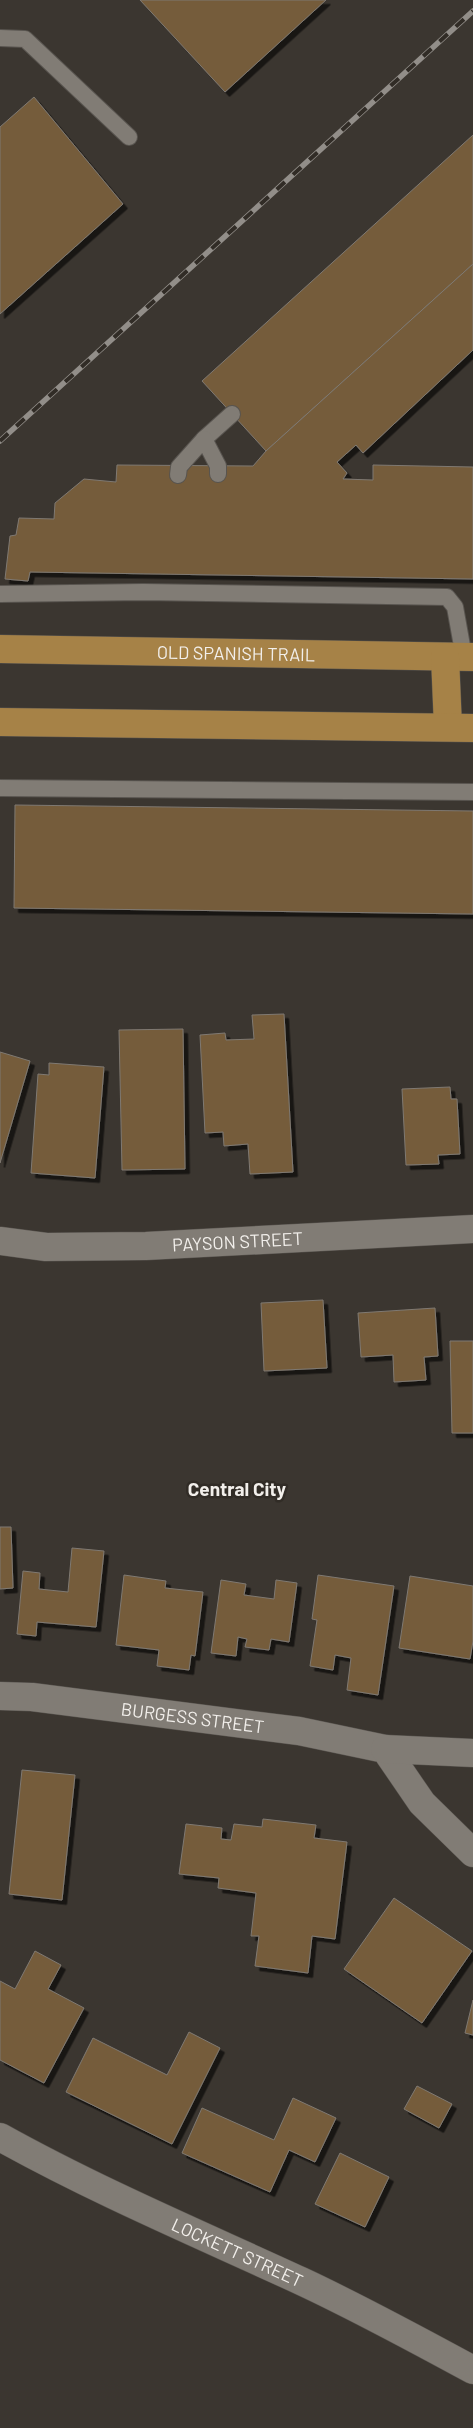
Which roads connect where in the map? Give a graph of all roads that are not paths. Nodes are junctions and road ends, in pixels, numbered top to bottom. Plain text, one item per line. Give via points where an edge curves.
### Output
1 (0, 38) edge
2 (129, 137) dead end
3 (232, 414) dead end
4 (204, 439) junction
5 (178, 474) dead end
6 (218, 474) dead end
7 (0, 594) edge
8 (0, 649) edge
9 (460, 657) edge
10 (0, 722) edge
11 (460, 727) edge
12 (0, 788) edge
13 (473, 792) edge
14 (473, 1229) edge
15 (0, 1241) edge
16 (0, 1696) edge
17 (385, 1749) junction
18 (473, 1753) edge
19 (473, 1853) edge
20 (0, 2137) edge
21 (473, 2370) edge

1 - 2 lane via 25,39
3 - 4 lane
4 - 5 lane via 179,466
4 - 6 lane via 218,466
7 - 9 lane via 214,589 447,597 455,607
8 - 9 main road, OLD SPANISH TRAIL
9 - 11 main road
10 - 11 main road
12 - 13 lane
14 - 15 street, PAYSON STREET via 146,1246 46,1246
16 - 17 street, BURGESS STREET via 32,1697 299,1731
17 - 18 street, BURGESS STREET
17 - 19 street via 422,1803
20 - 21 street, LOCKETT STREET via 65,2173 390,2325

